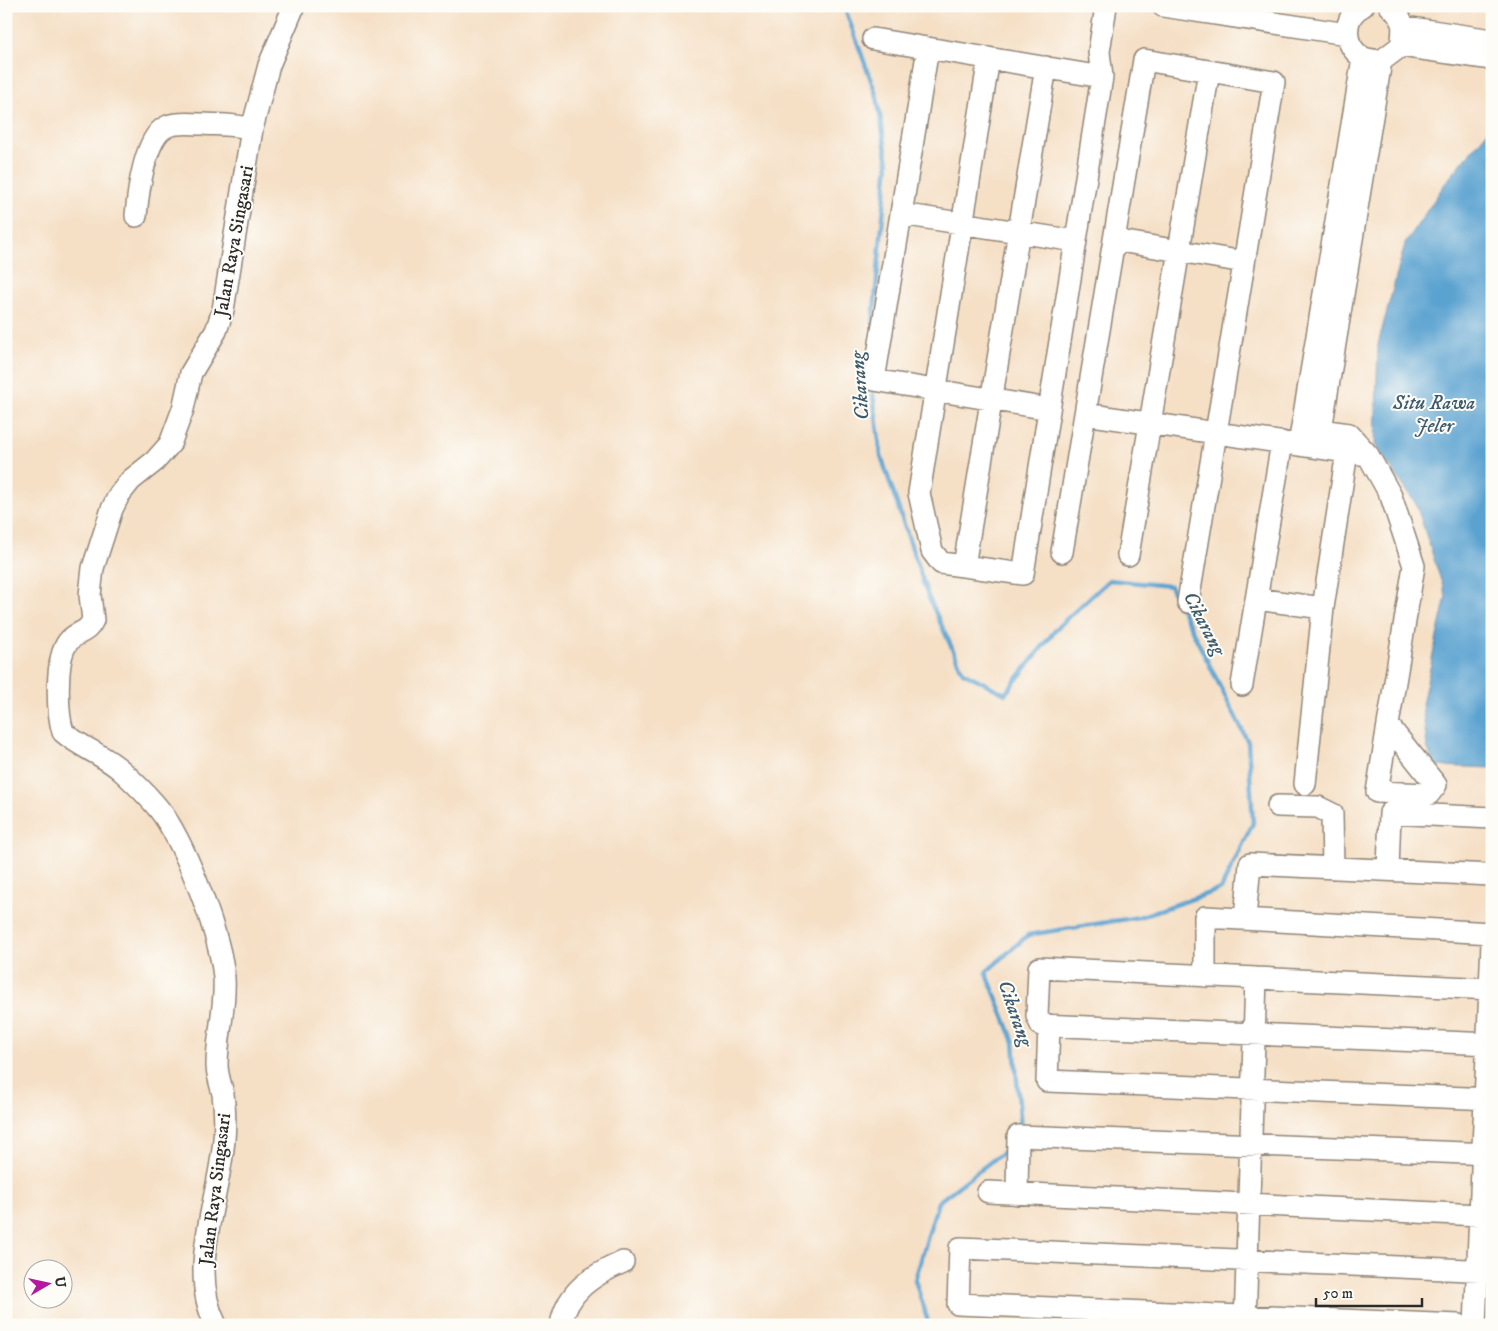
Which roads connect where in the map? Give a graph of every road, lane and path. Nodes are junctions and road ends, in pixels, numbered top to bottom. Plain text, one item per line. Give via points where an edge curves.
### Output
1 (294, 6) edge
2 (1106, 6) edge
3 (1163, 6) edge
4 (1257, 6) edge
5 (1390, 6) edge
6 (1353, 20) edge
7 (1403, 37) junction
8 (873, 39) dead end
9 (1492, 40) edge
10 (928, 48) junction
11 (989, 58) junction
12 (1372, 59) junction
13 (1492, 59) edge
14 (1046, 67) junction
15 (1208, 70) junction
16 (1102, 76) junction
17 (252, 129) junction
18 (901, 214) junction
19 (136, 216) dead end
20 (962, 223) junction
21 (1019, 232) junction
22 (1114, 240) junction
23 (1076, 241) junction
24 (1179, 251) junction
25 (1244, 262) junction
26 (936, 390) junction
27 (991, 400) junction
28 (1049, 409) junction
29 (1086, 414) junction
30 (1150, 423) junction
31 (1216, 432) junction
32 (1305, 441) junction
33 (1358, 453) junction
34 (1062, 552) dead end
35 (1128, 555) dead end
36 (964, 566) junction
37 (1256, 598) junction
38 (1188, 602) dead end
39 (1323, 608) junction
40 (1242, 685) dead end
41 (1388, 725) dead end
42 (1305, 784) dead end
43 (1278, 806) dead end
44 (1492, 818) edge
45 (1333, 868) junction
46 (1388, 870) junction
47 (1492, 875) edge
48 (1245, 918) junction
49 (1492, 933) edge
50 (1492, 943) edge
51 (1205, 976) junction
52 (1256, 978) junction
53 (1491, 989) edge
54 (1049, 1025) junction
55 (1255, 1034) junction
56 (1490, 1044) edge
57 (1253, 1089) junction
58 (1488, 1099) edge
59 (1251, 1145) junction
60 (1487, 1154) edge
61 (988, 1192) dead end
62 (1016, 1194) junction
63 (1249, 1204) junction
64 (1486, 1215) edge
65 (1247, 1261) junction
66 (623, 1262) dead end
67 (1484, 1271) edge
68 (1077, 1317) edge
69 (1134, 1318) edge
70 (1189, 1319) edge
71 (1245, 1320) edge
72 (1303, 1322) edge
73 (1355, 1323) edge
74 (1414, 1324) edge
75 (216, 1325) edge
76 (561, 1325) edge
77 (1459, 1325) edge
78 (1475, 1325) edge

1 - 17 street, Jalan Raya Singasari via 269,65
2 - 16 street via 1099,52
3 - 6 street
4 - 6 street
5 - 7 street via 1399,14
6 - 12 street via 1352,48
7 - 9 street
7 - 12 street
7 - 13 street
8 - 10 street
10 - 11 street
10 - 18 street
11 - 14 street
11 - 20 street
12 - 32 street via 1317,397
14 - 16 street
14 - 21 street
15 - 22 street via 1144,60
15 - 24 street
15 - 25 street via 1274,82
16 - 23 street
17 - 19 street via 226,124 182,124 160,130 152,139
17 - 75 street, Jalan Raya Singasari via 228,289 216,331 191,373 183,409 170,444 118,495 94,568 90,596 93,620 83,633 67,643 60,658 58,675 63,732 81,747 122,770 163,816 196,883 221,956 224,996 217,1066 225,1110 221,1162 203,1284 207,1308
18 - 20 street
18 - 26 street via 874,380
20 - 21 street
20 - 26 street
21 - 23 street
21 - 27 street
22 - 24 street
22 - 29 street
23 - 28 street
24 - 25 street
24 - 30 street
25 - 31 street
26 - 27 street
26 - 36 street via 919,494 932,551 941,563
27 - 28 street
27 - 36 street
28 - 36 street via 1023,574
29 - 30 street
29 - 34 street
30 - 31 street
30 - 35 street
31 - 32 street
31 - 38 street
32 - 33 street via 1349,434
32 - 37 street
33 - 39 street
33 - 41 street via 1391,496 1414,566
37 - 39 street
37 - 40 street
39 - 42 street
43 - 45 street via 1318,807 1332,814
44 - 46 street via 1390,813
45 - 46 street
45 - 48 street via 1250,864
46 - 47 street
48 - 49 street
48 - 51 street via 1205,917
50 - 53 street
51 - 52 street
51 - 54 street via 1039,968 1037,1016 1041,1025
52 - 53 street
52 - 55 street
53 - 56 street
54 - 55 street
54 - 57 street via 1047,1081
55 - 56 street
55 - 57 street
56 - 58 street
57 - 58 street
57 - 59 street
58 - 60 street
59 - 60 street
59 - 62 street via 1018,1136
59 - 63 street
60 - 64 street
61 - 62 street
62 - 63 street
63 - 64 street
63 - 65 street
64 - 67 street
65 - 67 street
65 - 68 street via 960,1248 958,1304
65 - 71 street
66 - 76 street via 600,1272 573,1294 562,1315
67 - 78 street
68 - 69 street
69 - 70 street
70 - 71 street
71 - 72 street
72 - 73 street
73 - 74 street
74 - 77 street

